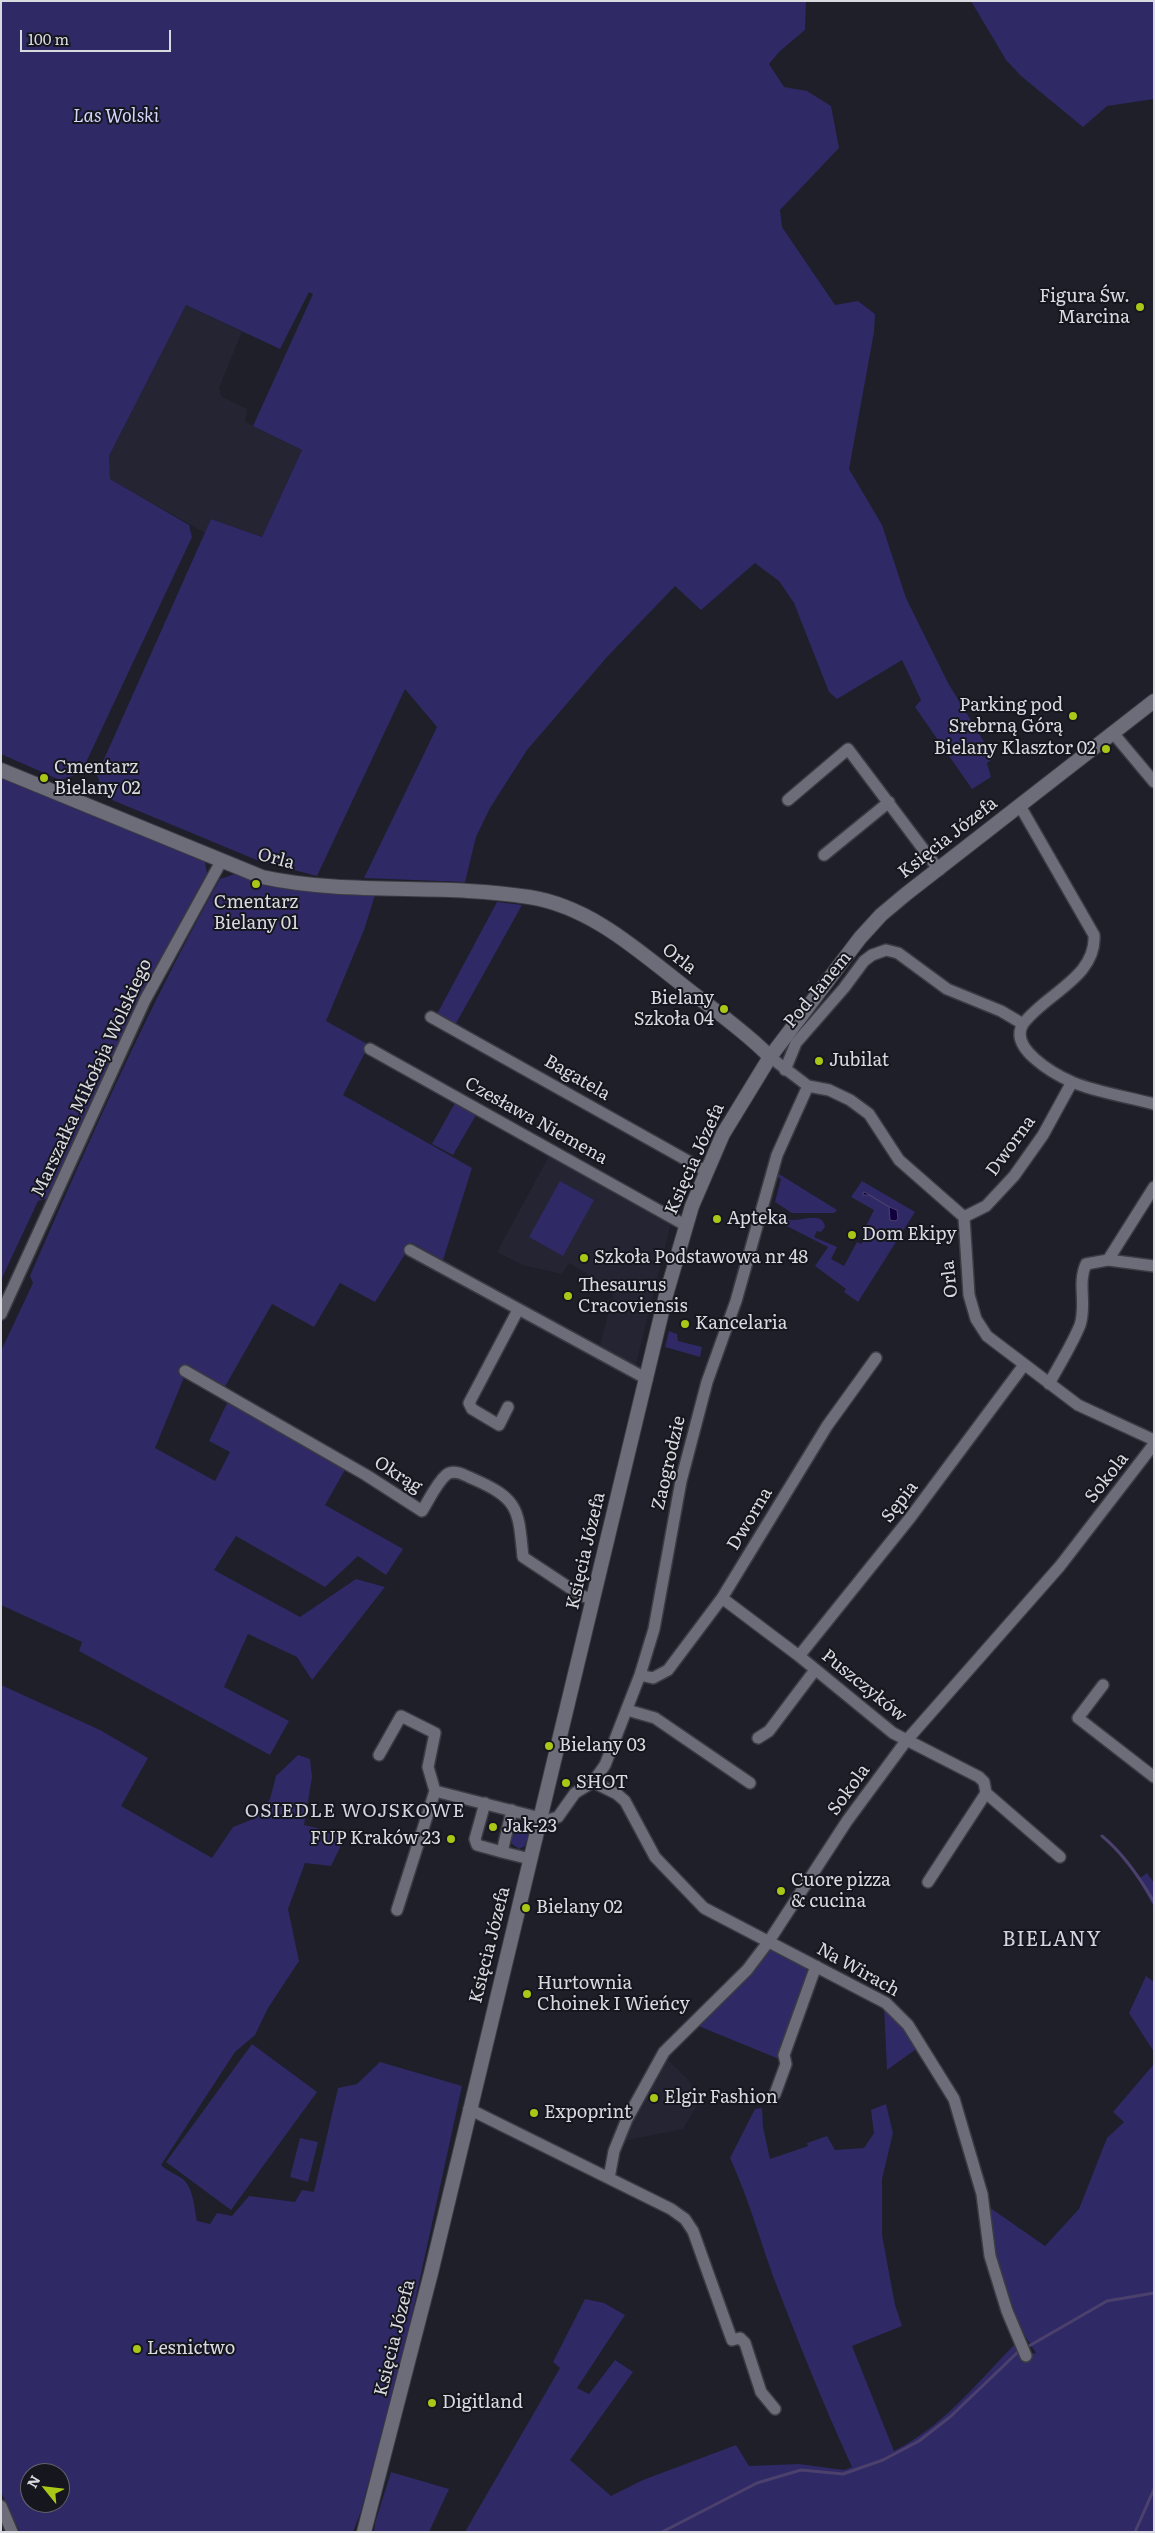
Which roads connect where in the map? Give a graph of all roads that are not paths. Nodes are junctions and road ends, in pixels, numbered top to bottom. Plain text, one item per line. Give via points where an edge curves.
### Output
1 (1154, 701) edge
2 (1113, 733) junction
3 (1, 770) edge
4 (1154, 782) edge
5 (788, 800) dead end
6 (889, 802) junction
7 (1020, 806) junction
8 (824, 855) dead end
9 (222, 860) junction
10 (939, 870) junction
11 (431, 1017) dead end
12 (1023, 1024) junction
13 (370, 1048) dead end
14 (770, 1056) junction
15 (785, 1070) junction
16 (1072, 1082) junction
17 (808, 1086) junction
18 (1154, 1104) edge
19 (706, 1171) junction
20 (1154, 1187) edge
21 (964, 1217) junction
22 (685, 1225) junction
23 (410, 1250) dead end
24 (1108, 1260) junction
25 (1154, 1266) edge
26 (518, 1310) junction
27 (1, 1314) edge
28 (876, 1358) dead end
29 (1024, 1366) junction
30 (184, 1371) dead end
31 (647, 1379) junction
32 (1049, 1384) junction
33 (508, 1407) dead end
34 (1154, 1442) edge
35 (722, 1598) junction
36 (593, 1599) junction
37 (799, 1656) junction
38 (815, 1670) junction
39 (640, 1675) junction
40 (1102, 1685) dead end
41 (627, 1710) junction
42 (758, 1738) dead end
43 (906, 1741) junction
44 (379, 1756) dead end
45 (1154, 1777) edge
46 (593, 1782) junction
47 (750, 1783) dead end
48 (435, 1792) junction
49 (986, 1792) junction
50 (485, 1803) junction
51 (512, 1810) junction
52 (540, 1818) junction
53 (502, 1852) junction
54 (1060, 1857) dead end
55 (530, 1859) junction
56 (928, 1882) dead end
57 (397, 1910) dead end
58 (769, 1942) junction
59 (816, 1966) junction
60 (776, 2094) dead end
61 (469, 2109) junction
62 (609, 2178) junction
63 (1026, 2356) dead end
64 (775, 2410) dead end
65 (1, 2506) edge
66 (12, 2532) edge
67 (364, 2532) edge

1 - 2 street, Księcia Józefa
2 - 4 street
2 - 7 street, Księcia Józefa
3 - 9 street, Orla
5 - 6 street via 848,749
6 - 8 street
6 - 10 street
7 - 10 street, Księcia Józefa
7 - 12 street via 1094,935 1094,948 1088,964
9 - 14 street, Orla via 262,876 297,884 468,891 530,897 557,904 608,929 632,946
9 - 27 street, Marszałka Mikołaja Wolskiego via 145,1000
10 - 14 street, Księcia Józefa via 900,899 860,938
11 - 19 street, Bagatela
12 - 15 street, Pod Janem via 1001,1011 947,989 898,953 886,950 864,961 796,1043
12 - 16 street via 1020,1035 1026,1050
13 - 22 street, Czesława Niemena
14 - 15 street, Orla
14 - 19 street, Księcia Józefa via 741,1101
15 - 17 street, Orla
16 - 18 street
16 - 21 street, Dworna via 1043,1136 1014,1176 986,1206
17 - 21 street, Orla via 829,1090 869,1114 899,1160
17 - 39 street, Zaogrodzie via 777,1155 736,1301 707,1382 681,1481 654,1630
19 - 22 street, Księcia Józefa
20 - 24 street
21 - 29 street, Orla via 969,1295 976,1319 987,1336
22 - 31 street, Księcia Józefa
23 - 26 street
24 - 25 street
24 - 32 street via 1086,1264 1081,1276 1084,1304 1080,1325
26 - 31 street
26 - 33 street via 469,1404 472,1410 499,1425
28 - 35 street, Dworna via 827,1426
29 - 32 street, Orla
29 - 37 street, Sępia via 910,1518
30 - 36 street, Okrąg via 366,1475 422,1511 448,1474 457,1472 490,1486 506,1498 520,1520 524,1557 582,1596
31 - 36 street, Księcia Józefa
32 - 34 street, Orla via 1078,1405
34 - 43 street, Sokola via 1060,1566
35 - 37 street, Puszczyków
35 - 39 street, Dworna via 668,1670 652,1678
36 - 52 street, Księcia Józefa
37 - 38 street, Puszczyków
38 - 42 street via 769,1731
38 - 43 street, Puszczyków
39 - 41 street, Zaogrodzie
40 - 45 street via 1078,1718
41 - 46 street, Zaogrodzie via 606,1765
41 - 47 street via 655,1718
43 - 49 street, Puszczyków via 979,1777
43 - 58 street, Sokola via 847,1821
44 - 48 street via 401,1716 435,1733 428,1768
46 - 52 street, Zaogrodzie via 575,1793 558,1817
46 - 58 street, Na Wirach via 625,1801 655,1857 695,1901 727,1922
48 - 50 street
48 - 57 street
49 - 54 street, Puszczyków
49 - 56 street
50 - 51 street
50 - 53 street via 475,1839 477,1844
51 - 52 street
51 - 53 street
52 - 55 street, Księcia Józefa
53 - 55 street
55 - 61 street, Księcia Józefa
58 - 59 street, Na Wirach
58 - 62 street, Sokola via 747,1970 664,2052 627,2119 614,2151
59 - 60 street via 784,2054 786,2064
59 - 63 street, Na Wirach via 886,2003 898,2013 948,2087 982,2194 990,2256 1007,2311
61 - 62 street
61 - 67 street, Księcia Józefa via 417,2329
62 - 64 street via 685,2219 693,2231 732,2340 740,2338 745,2343 761,2392
65 - 66 street

